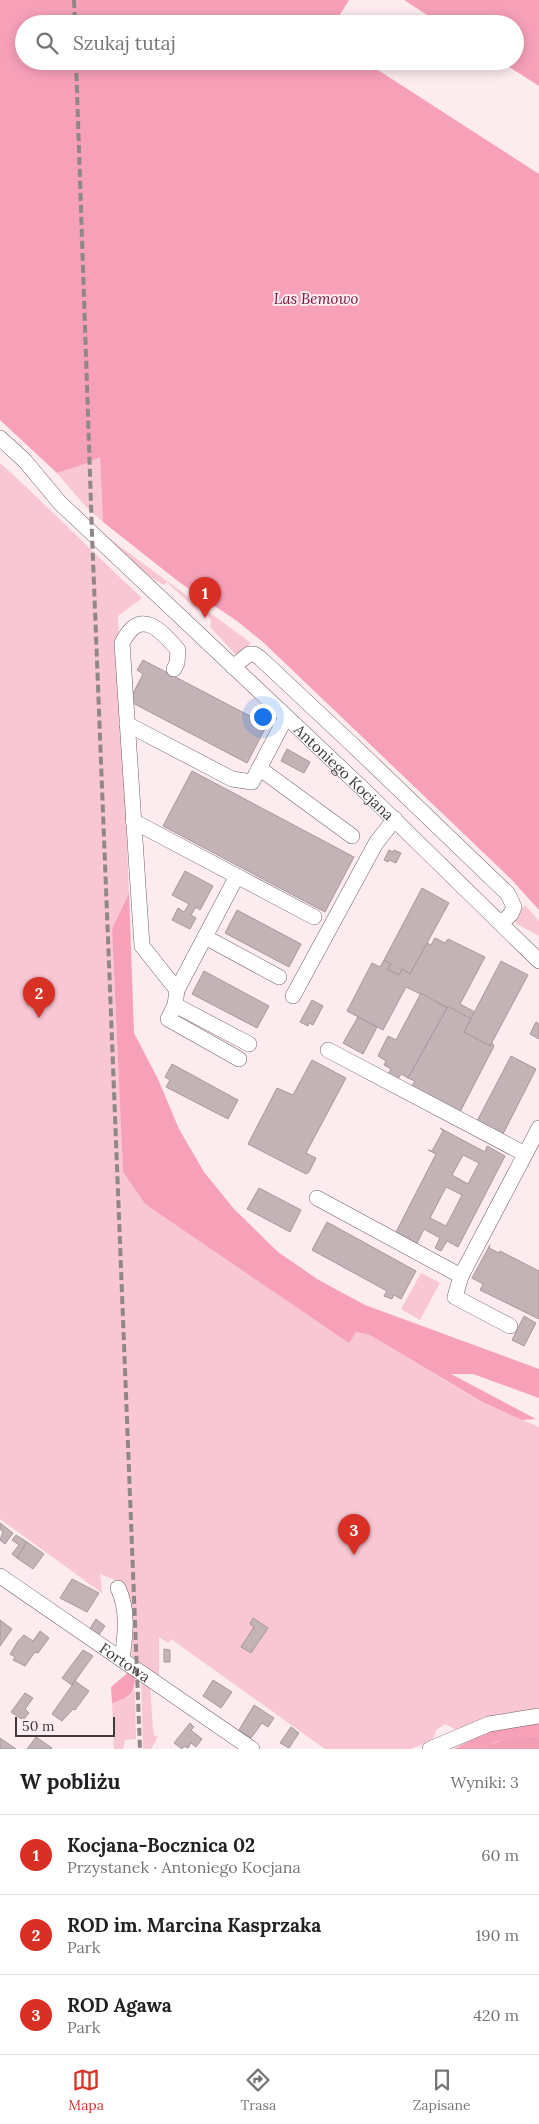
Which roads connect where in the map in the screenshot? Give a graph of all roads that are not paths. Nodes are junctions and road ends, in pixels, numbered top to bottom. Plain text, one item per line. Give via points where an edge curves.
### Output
1 (2, 443) edge
2 (233, 667) junction
3 (174, 670) dead end
4 (286, 717) junction
5 (127, 724) junction
6 (258, 768) junction
7 (395, 819) junction
8 (133, 821) junction
9 (352, 836) dead end
10 (237, 876) junction
11 (314, 917) dead end
12 (501, 923) junction
13 (205, 937) junction
14 (539, 960) edge
15 (279, 977) dead end
16 (293, 996) dead end
17 (176, 998) junction
18 (248, 1044) dead end
19 (328, 1050) dead end
20 (239, 1059) dead end
21 (539, 1128) edge
22 (525, 1154) junction
23 (317, 1198) dead end
24 (462, 1276) junction
25 (510, 1326) dead end
26 (0, 1576) edge
27 (118, 1588) dead end
28 (122, 1660) junction
29 (539, 1716) edge
30 (252, 1749) edge
31 (430, 1749) edge

1 - 2 street, Antoniego Kocjana via 25,461 60,503
2 - 4 street, Antoniego Kocjana
2 - 12 street via 249,654 260,658 363,755 508,894 514,907
3 - 5 street via 178,650 161,630 143,624 128,633 122,643
4 - 6 street
4 - 7 street, Antoniego Kocjana
5 - 6 street via 232,779 252,782
5 - 8 street
6 - 9 street
7 - 12 street, Antoniego Kocjana
7 - 16 street via 376,844
8 - 10 street
8 - 17 street via 142,946
10 - 11 street
10 - 13 street
12 - 14 street, Antoniego Kocjana
13 - 15 street
13 - 17 street
17 - 18 street
17 - 20 street via 168,1019
19 - 22 street
21 - 22 street
22 - 24 street
23 - 24 street
24 - 25 street via 455,1297
26 - 28 street, Fortowa
27 - 28 street via 125,1606
28 - 30 street, Fortowa
29 - 31 street via 490,1724

